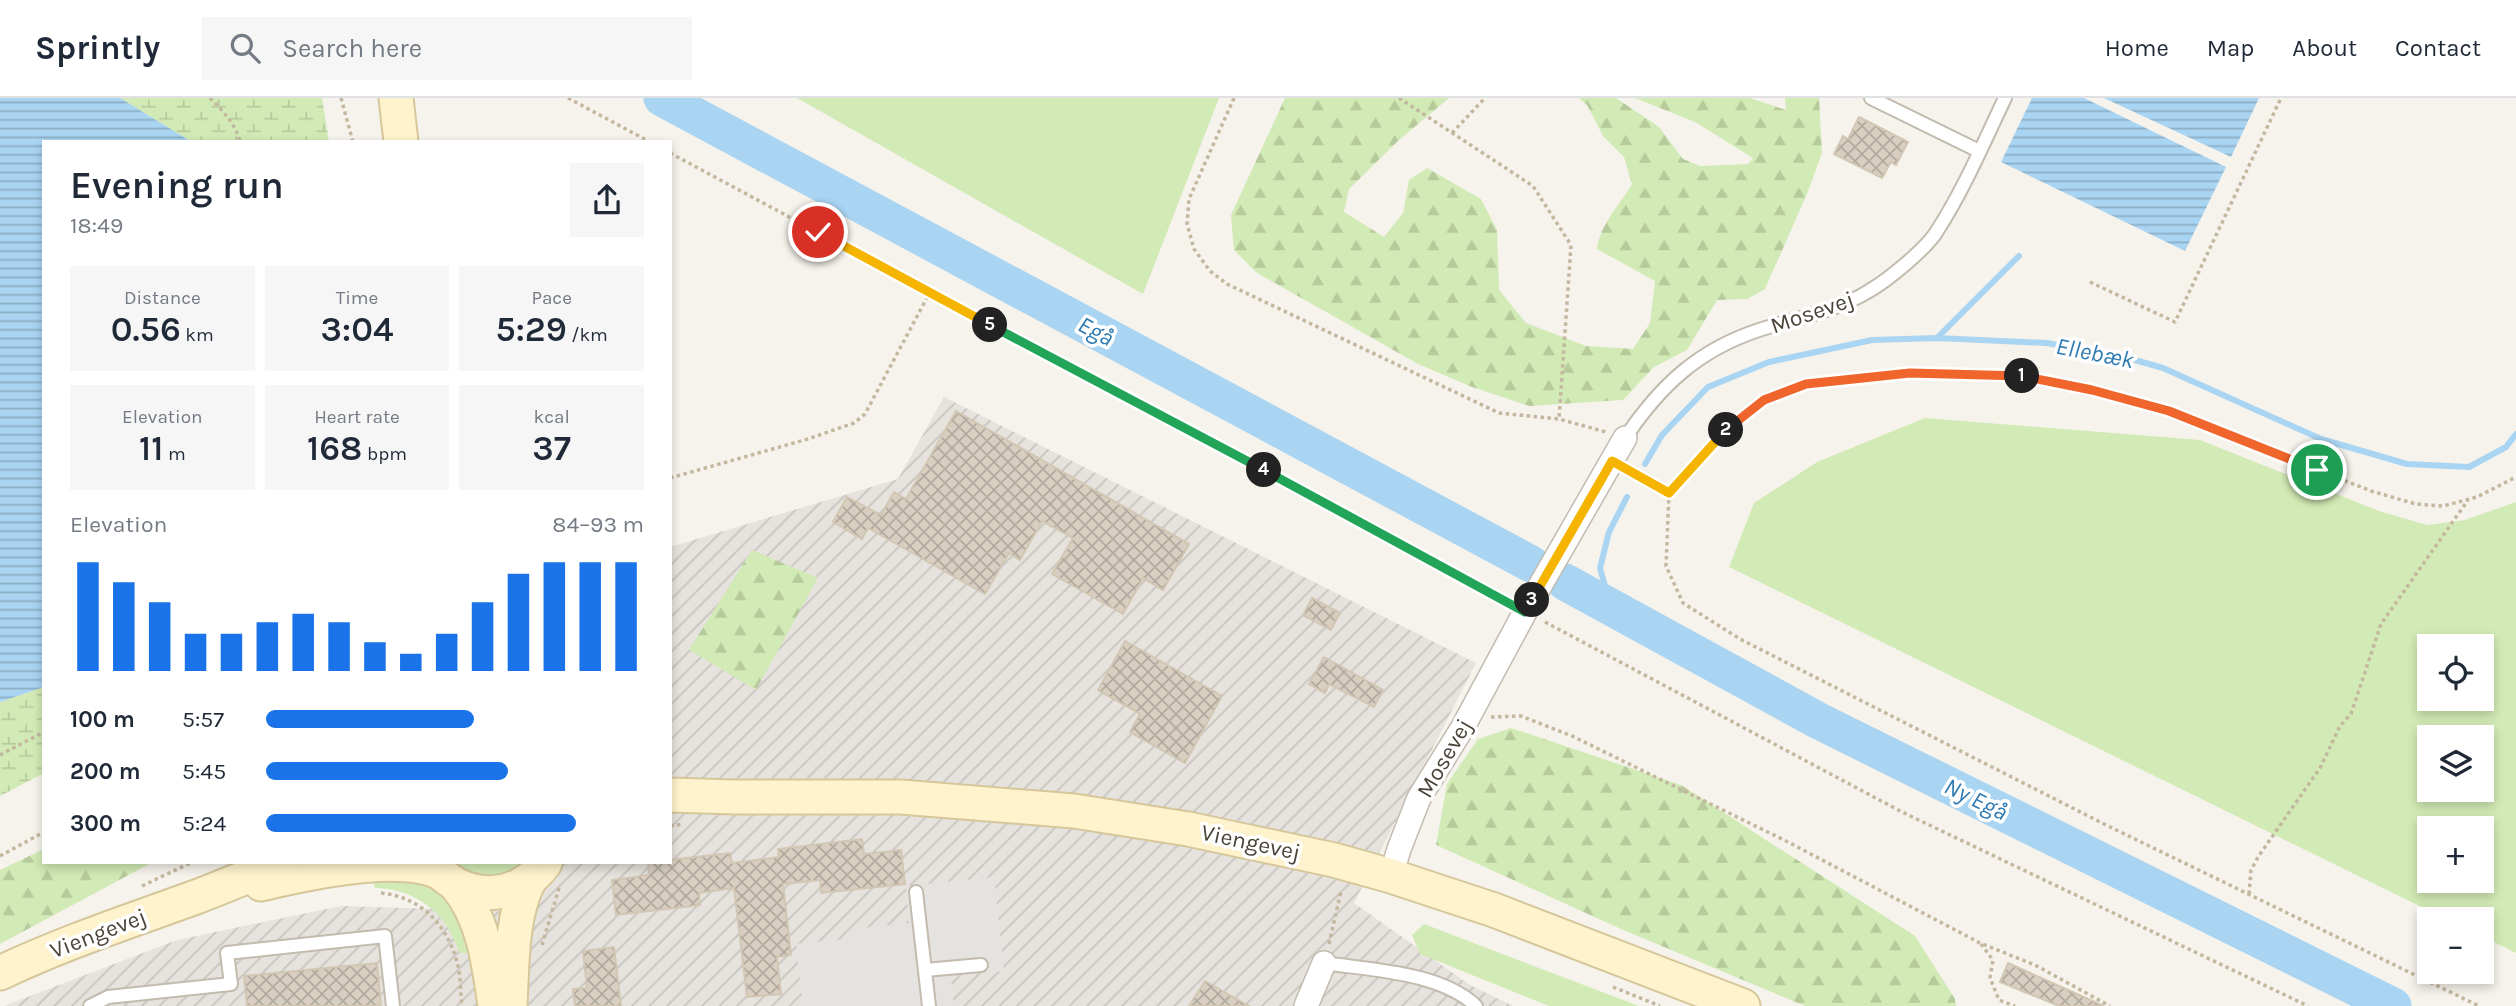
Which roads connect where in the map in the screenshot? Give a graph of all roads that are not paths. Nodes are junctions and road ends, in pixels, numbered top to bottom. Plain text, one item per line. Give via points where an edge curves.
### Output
1 (396, 98) edge
2 (1871, 98) edge
3 (2005, 98) edge
4 (401, 140) edge
5 (1979, 151) junction
6 (1625, 438) joint
7 (672, 794) edge
8 (735, 797) junction
9 (683, 816) edge
10 (234, 864) edge
11 (283, 864) edge
12 (546, 873) edge
13 (443, 874) edge
14 (1391, 876) junction
15 (916, 892) dead end
16 (197, 897) junction
17 (69, 943) junction
18 (981, 964) dead end
19 (1324, 964) joint
20 (925, 970) junction
21 (0, 974) edge
22 (90, 1006) edge
23 (393, 1006) edge
24 (495, 1006) edge
25 (510, 1006) edge
26 (929, 1006) edge
27 (1306, 1006) edge
28 (1476, 1006) edge
29 (1743, 1006) edge

1 - 4 street
2 - 5 lane
3 - 5 lane, Mosevej
5 - 6 lane, Mosevej via 1936,233 1900,268 1870,291 1830,310 1757,330 1714,348 1681,371 1647,404
6 - 14 street, Mosevej via 1419,798
7 - 8 street, Viengevej
8 - 9 street, Viengevej
8 - 14 street, Viengevej via 901,797 1074,811 1188,829
10 - 17 street via 177,887
11 - 16 street, Viengevej
12 - 13 street, Viengevej via 496,892 474,892
12 - 25 street via 523,895
13 - 16 street, Viengevej via 418,866 364,867
13 - 24 street via 467,900 480,931
14 - 29 street, Viengevej via 1494,910
15 - 20 lane
16 - 17 street, Viengevej
17 - 21 street, Viengevej
18 - 20 lane
19 - 27 street
19 - 28 lane via 1403,974 1462,993
20 - 26 lane
22 - 23 lane via 108,997 231,984 228,953 385,936

